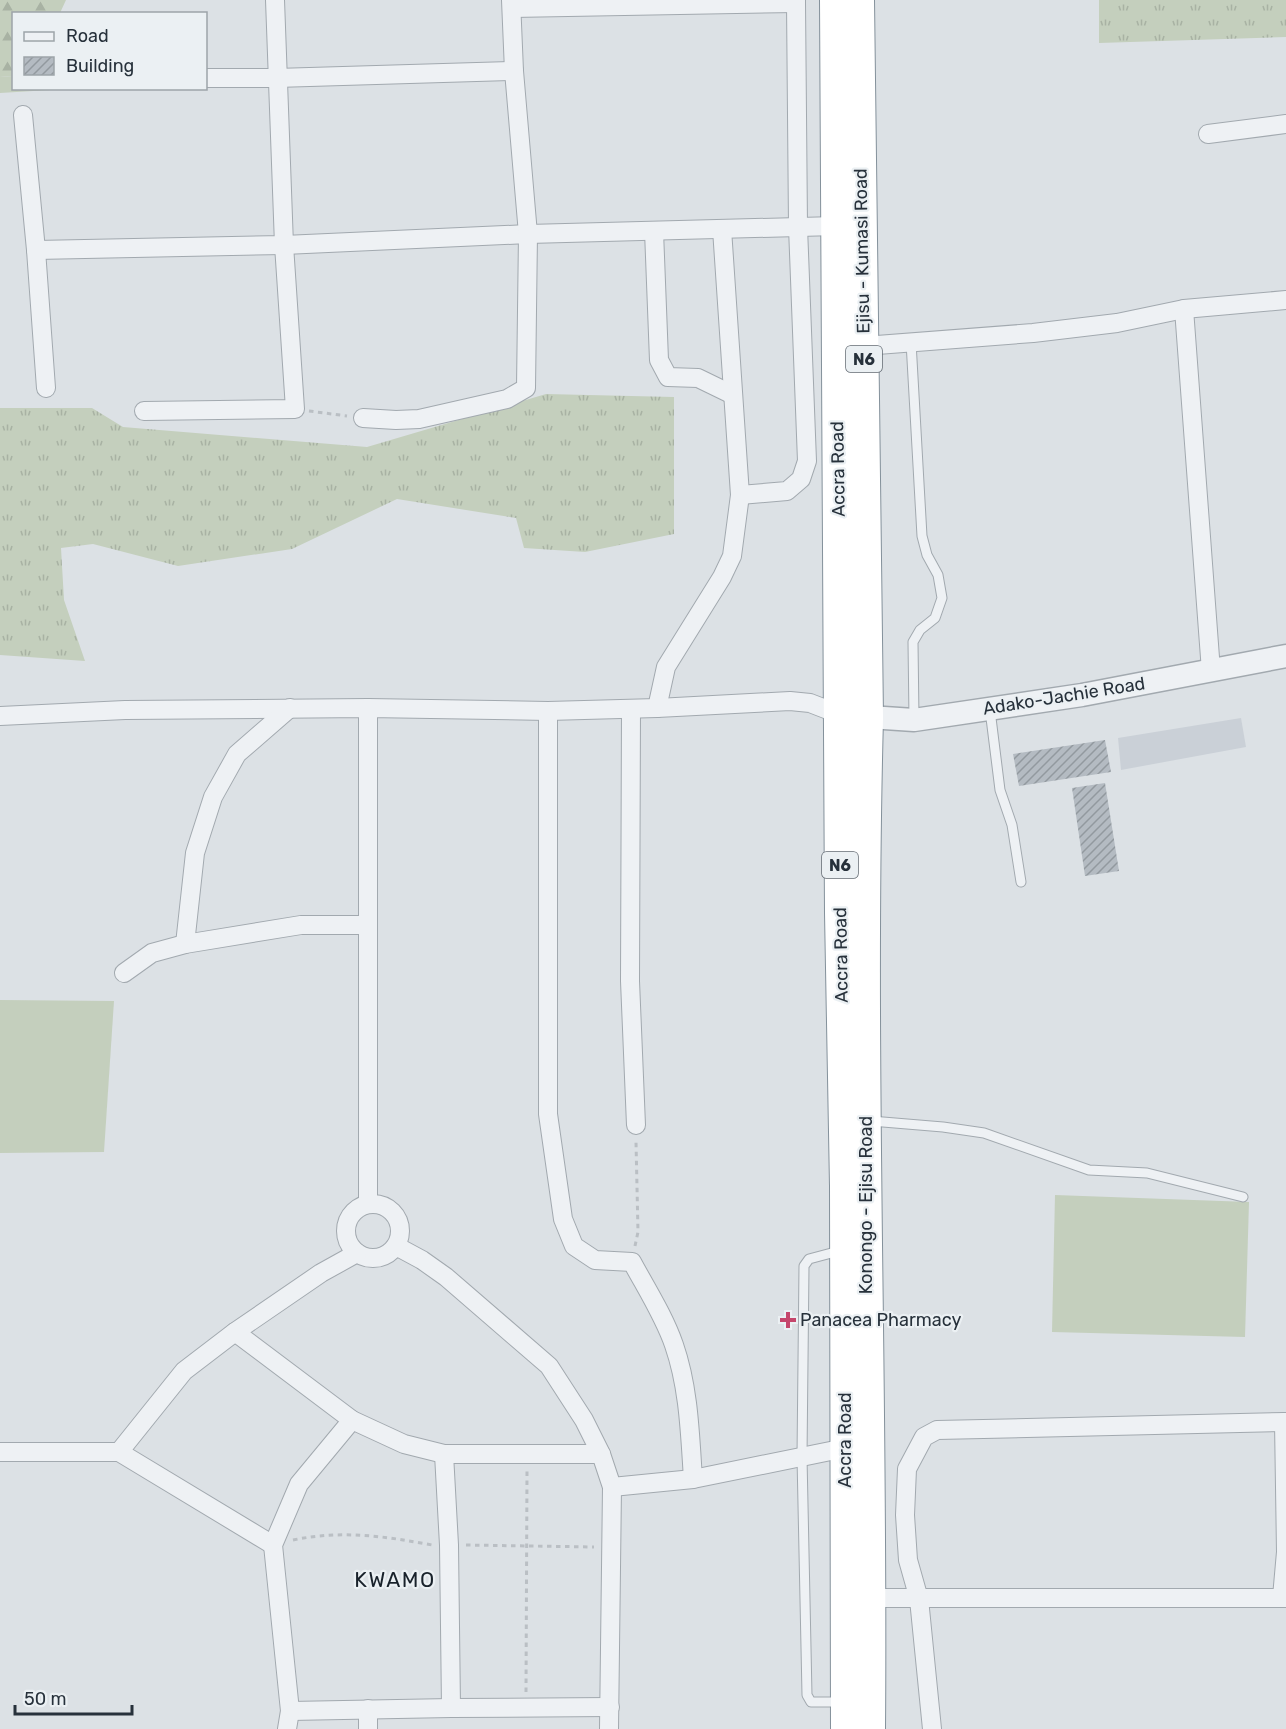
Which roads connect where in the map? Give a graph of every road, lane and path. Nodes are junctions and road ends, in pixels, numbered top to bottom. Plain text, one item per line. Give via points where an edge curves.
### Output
1 (275, 0) edge
2 (835, 0) edge
3 (859, 0) edge
4 (796, 1) edge
5 (512, 4) edge
6 (514, 71) junction
7 (207, 78) edge
8 (276, 78) junction
9 (23, 116) dead end
10 (1286, 124) edge
11 (1208, 134) dead end
12 (836, 226) junction
13 (798, 227) junction
14 (722, 229) junction
15 (654, 231) junction
16 (528, 234) junction
17 (284, 245) junction
18 (36, 250) junction
19 (1286, 300) edge
20 (1184, 309) junction
21 (911, 342) junction
22 (864, 346) junction
23 (45, 388) dead end
24 (733, 395) junction
25 (295, 409) junction
26 (144, 411) dead end
27 (363, 418) joint
28 (740, 495) junction
29 (1286, 656) edge
30 (1211, 671) junction
31 (290, 708) junction
32 (368, 708) junction
33 (657, 708) junction
34 (989, 708) junction
35 (631, 709) junction
36 (548, 711) junction
37 (0, 716) edge
38 (855, 716) junction
39 (914, 720) junction
40 (1021, 882) dead end
41 (368, 925) junction
42 (185, 944) junction
43 (124, 973) dead end
44 (865, 1121) junction
45 (636, 1125) joint
46 (1243, 1197) dead end
47 (368, 1203) junction
48 (396, 1246) junction
49 (845, 1250) junction
50 (357, 1253) junction
51 (632, 1262) junction
52 (235, 1332) junction
53 (352, 1420) junction
54 (1285, 1422) edge
55 (857, 1446) junction
56 (0, 1452) edge
57 (119, 1452) junction
58 (444, 1454) junction
59 (527, 1454) junction
60 (601, 1454) junction
61 (802, 1457) junction
62 (693, 1479) junction
63 (612, 1487) junction
64 (273, 1545) junction
65 (526, 1546) junction
66 (449, 1547) junction
67 (611, 1547) junction
68 (871, 1598) junction
69 (1284, 1598) edge
70 (919, 1599) junction
71 (526, 1707) junction
72 (610, 1707) junction
73 (451, 1708) junction
74 (368, 1710) junction
75 (846, 1716) edge
76 (288, 1720) edge
77 (368, 1729) edge
78 (609, 1729) edge
79 (870, 1729) edge
80 (932, 1729) edge

1 - 8 street
2 - 12 highway, Accra Road / N6
3 - 22 highway, Ejisu - Kumasi Road / N6
4 - 5 street
4 - 13 street
5 - 6 street
6 - 8 street
6 - 16 street
7 - 8 street
8 - 17 street
9 - 18 street
10 - 11 street
12 - 13 street
12 - 38 highway, Accra Road / N6
13 - 14 street
13 - 28 street via 807,461 801,479 787,491
14 - 15 street
14 - 24 street
15 - 16 street
15 - 24 street via 659,360 668,377 698,378
16 - 17 street
16 - 27 street via 526,388 507,399 418,419
17 - 18 street
17 - 25 street
18 - 23 street
19 - 20 street
20 - 21 street via 1117,323
20 - 30 street
21 - 22 street
21 - 39 lane via 922,536 938,575 942,598 935,618 920,630 914,642
22 - 38 highway, Ejisu - Kumasi Road / N6
24 - 28 street
25 - 26 street
25 - 27 path
28 - 33 street via 732,556 666,667
29 - 30 street, Adako-Jachie Road
30 - 34 street, Adako-Jachie Road
31 - 32 street
31 - 37 street
31 - 42 street via 237,754 213,797 195,852
32 - 36 street
32 - 41 street
33 - 35 street
33 - 38 street via 790,701
34 - 39 street, Adako-Jachie Road
34 - 40 lane via 1000,790 1012,825
35 - 36 street
35 - 45 street via 630,981
36 - 51 street via 548,1114 561,1207 574,1246 595,1260
38 - 39 street, Adako-Jachie Road
38 - 44 highway, Konongo - Ejisu Road / N6 via 866,809
38 - 49 highway, Accra Road / N6 via 840,913
41 - 42 street via 301,925
41 - 47 street
42 - 43 street via 152,952
44 - 46 lane via 984,1133 1089,1170 1147,1173
44 - 55 highway, Konongo - Ejisu Road / N6
45 - 51 path via 638,1232
47 - 48 street via 379,1203 396,1215 400,1236
47 - 50 street via 358,1207 346,1225 350,1246
48 - 50 street via 378,1258
48 - 60 street via 446,1276 549,1366 584,1419
49 - 55 highway, Accra Road / N6
49 - 61 lane via 809,1259 804,1266
50 - 52 street
51 - 62 street via 674,1345 686,1399
52 - 53 street
52 - 57 street via 184,1371
53 - 58 street via 404,1444
53 - 64 street via 299,1484
54 - 69 street
54 - 70 street via 937,1430 924,1437 907,1469 908,1560
55 - 61 street
55 - 68 highway, Konongo - Ejisu Road / N6
55 - 75 highway, Accra Road / N6
56 - 57 street
57 - 64 street
58 - 59 street
58 - 66 street
59 - 60 street
59 - 65 path
60 - 63 street
61 - 62 street
61 - 75 lane via 807,1695 811,1702
62 - 63 street
63 - 67 street
64 - 66 path via 319,1535 363,1534
64 - 76 street
65 - 66 path
65 - 67 path
65 - 71 path
66 - 73 street
67 - 72 street
68 - 70 street
68 - 79 highway, Konongo - Ejisu Road / N6
69 - 70 street
70 - 80 street
71 - 72 street
71 - 73 street
72 - 78 street
73 - 74 street
74 - 76 street
74 - 77 street

